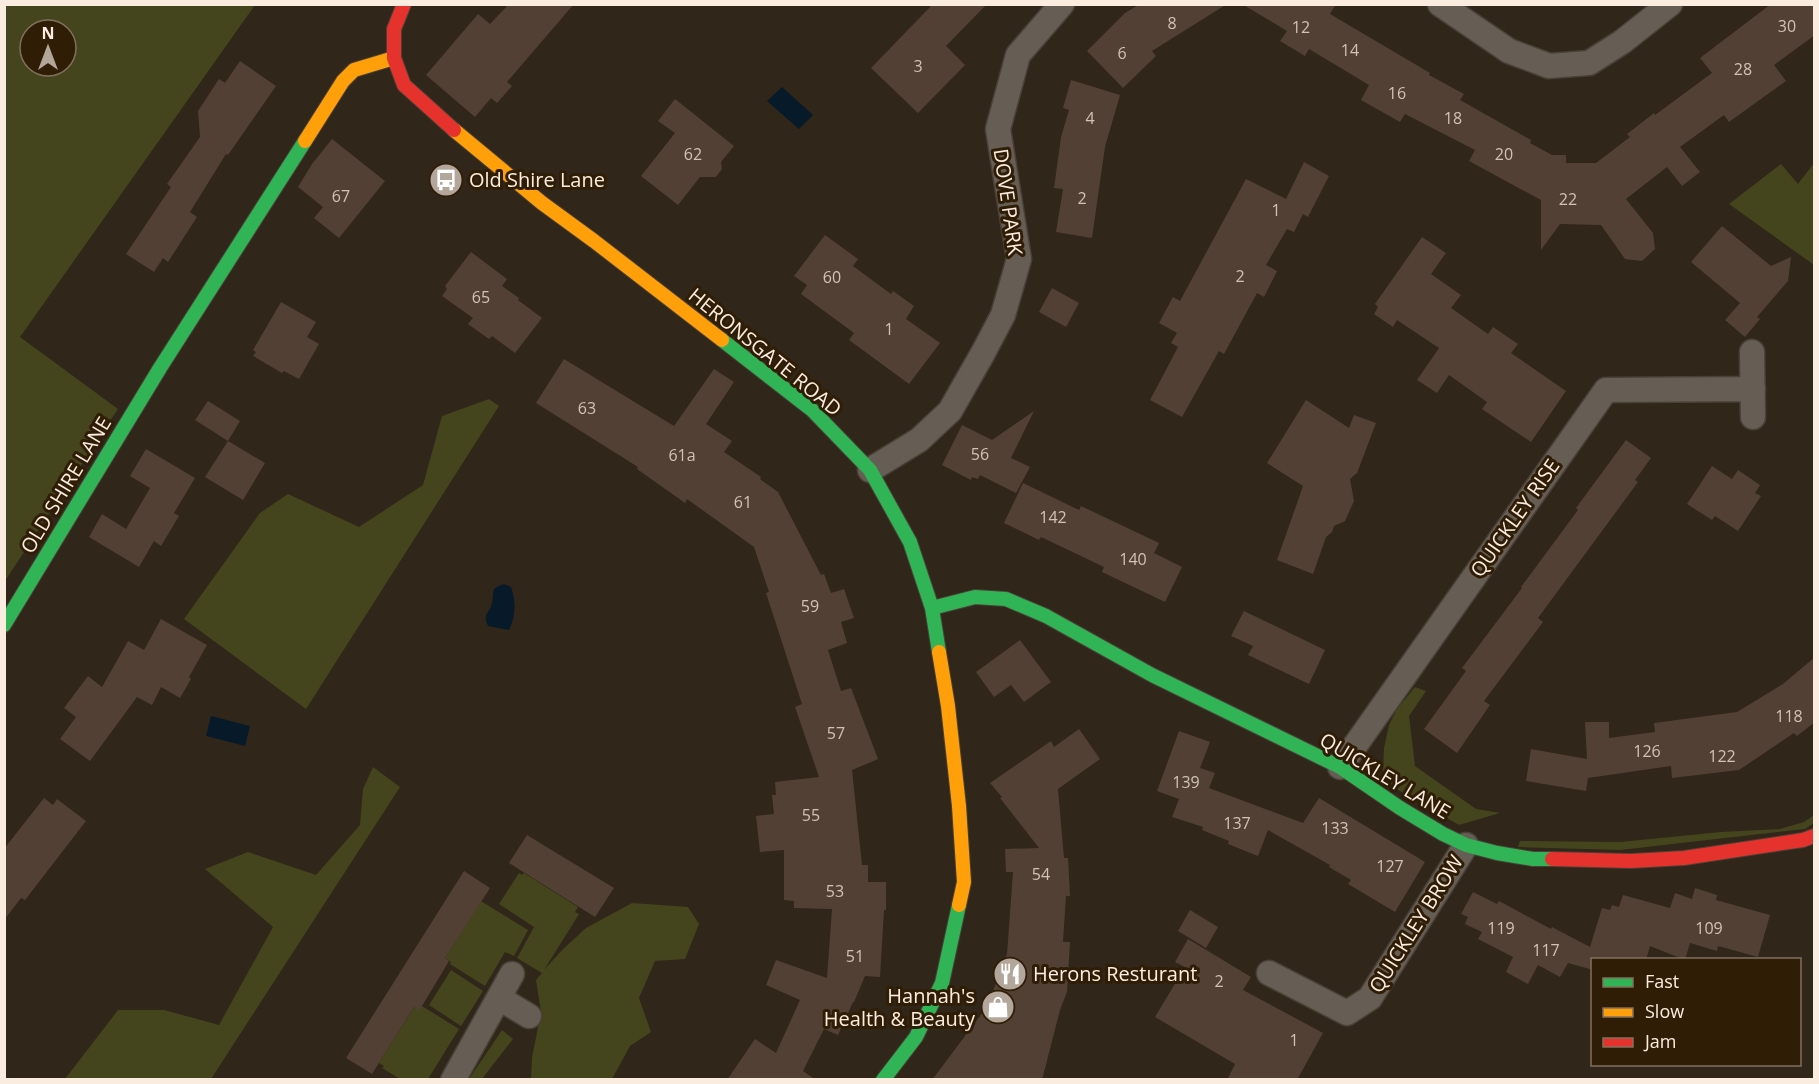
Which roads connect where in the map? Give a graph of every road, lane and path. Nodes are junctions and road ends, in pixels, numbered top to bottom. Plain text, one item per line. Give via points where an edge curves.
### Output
1 (404, 4) edge
2 (1062, 4) edge
3 (1440, 4) edge
4 (1670, 4) edge
5 (394, 58) junction
6 (1752, 352) dead end
7 (1753, 389) junction
8 (1753, 417) dead end
9 (870, 470) junction
10 (932, 608) junction
11 (4, 624) edge
12 (1340, 767) junction
13 (1815, 836) edge
14 (1466, 845) junction
15 (1269, 973) dead end
16 (512, 974) dead end
17 (499, 998) junction
18 (529, 1016) dead end
19 (453, 1080) edge
20 (883, 1080) edge

1 - 5 street via 394,29
2 - 9 street, DOVE PARK via 1018,55 998,129 1019,259 1003,315 950,411 919,440
3 - 4 street via 1509,51 1549,66 1588,63
5 - 9 street, HERONSGATE ROAD via 404,85 426,107 542,203 812,410
5 - 11 street, OLD SHIRE LANE via 354,70 343,81 160,368
6 - 7 street
7 - 8 street
7 - 12 street, QUICKLEY RISE via 1605,390
9 - 10 street, HERONSGATE ROAD via 910,542
10 - 12 street, QUICKLEY LANE via 975,597 1006,599
10 - 20 street, HERONSGATE ROAD via 948,706 964,882 942,983 916,1037
12 - 14 street, QUICKLEY LANE via 1400,808
13 - 14 street, QUICKLEY LANE via 1683,858 1631,861 1533,860
14 - 15 street, QUICKLEY BROW via 1370,998 1347,1013
16 - 17 street
17 - 18 street
17 - 19 street

